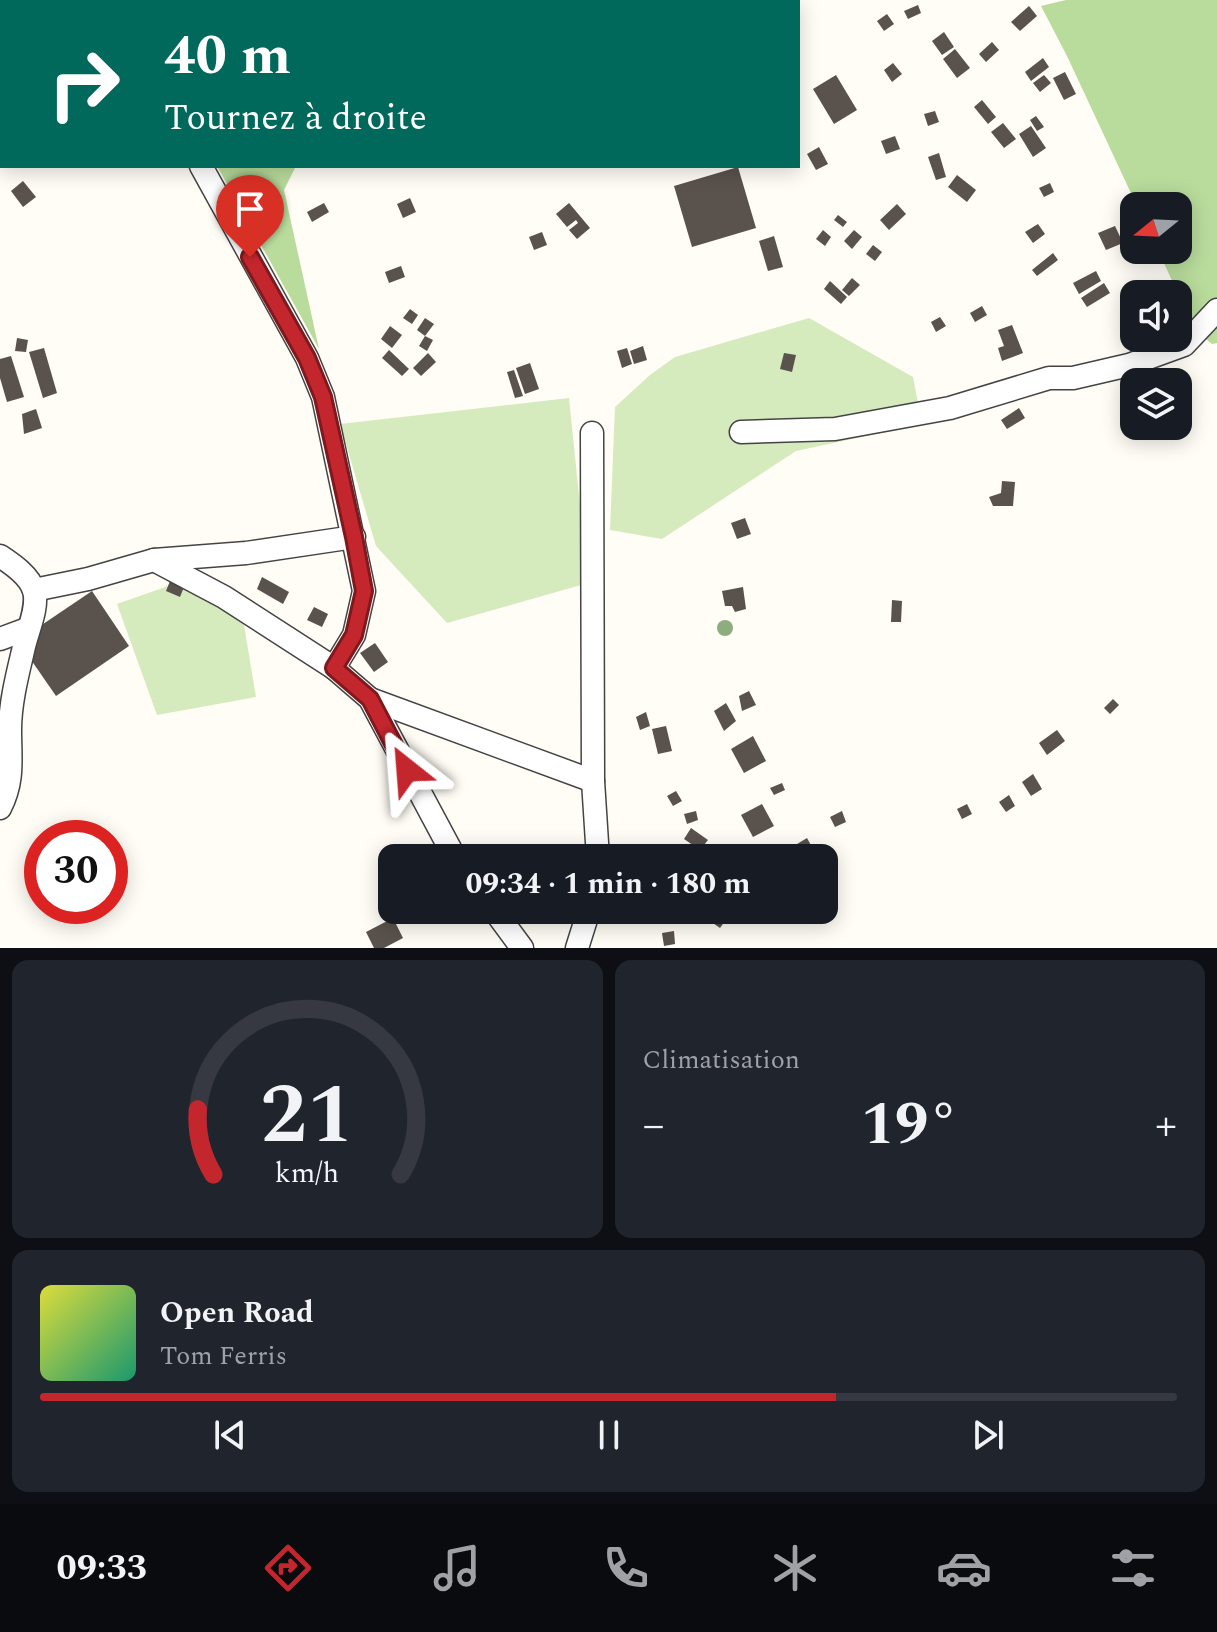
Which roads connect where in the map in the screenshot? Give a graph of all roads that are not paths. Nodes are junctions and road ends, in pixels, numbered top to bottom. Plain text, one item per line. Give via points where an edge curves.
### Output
1 (202, 168) edge
2 (1217, 310) edge
3 (741, 432) dead end
4 (592, 433) dead end
5 (354, 537) junction
6 (0, 556) edge
7 (154, 560) junction
8 (34, 590) junction
9 (27, 629) junction
10 (0, 639) edge
11 (334, 668) junction
12 (370, 699) junction
13 (593, 781) junction
14 (0, 808) edge
15 (448, 844) edge
16 (597, 844) edge
17 (504, 924) edge
18 (585, 924) edge
19 (522, 948) edge
20 (577, 948) edge

1 - 5 street via 313,371
2 - 3 street via 1184,345 1129,365 1049,378 950,408 835,429
4 - 13 street
5 - 7 street
5 - 11 street via 364,591 354,635
6 - 8 street
7 - 8 street
7 - 11 street via 224,597
8 - 9 street
9 - 10 street
9 - 14 street via 10,728 12,768
11 - 12 street
12 - 13 street
12 - 15 street
13 - 16 street
17 - 19 street
18 - 20 street

